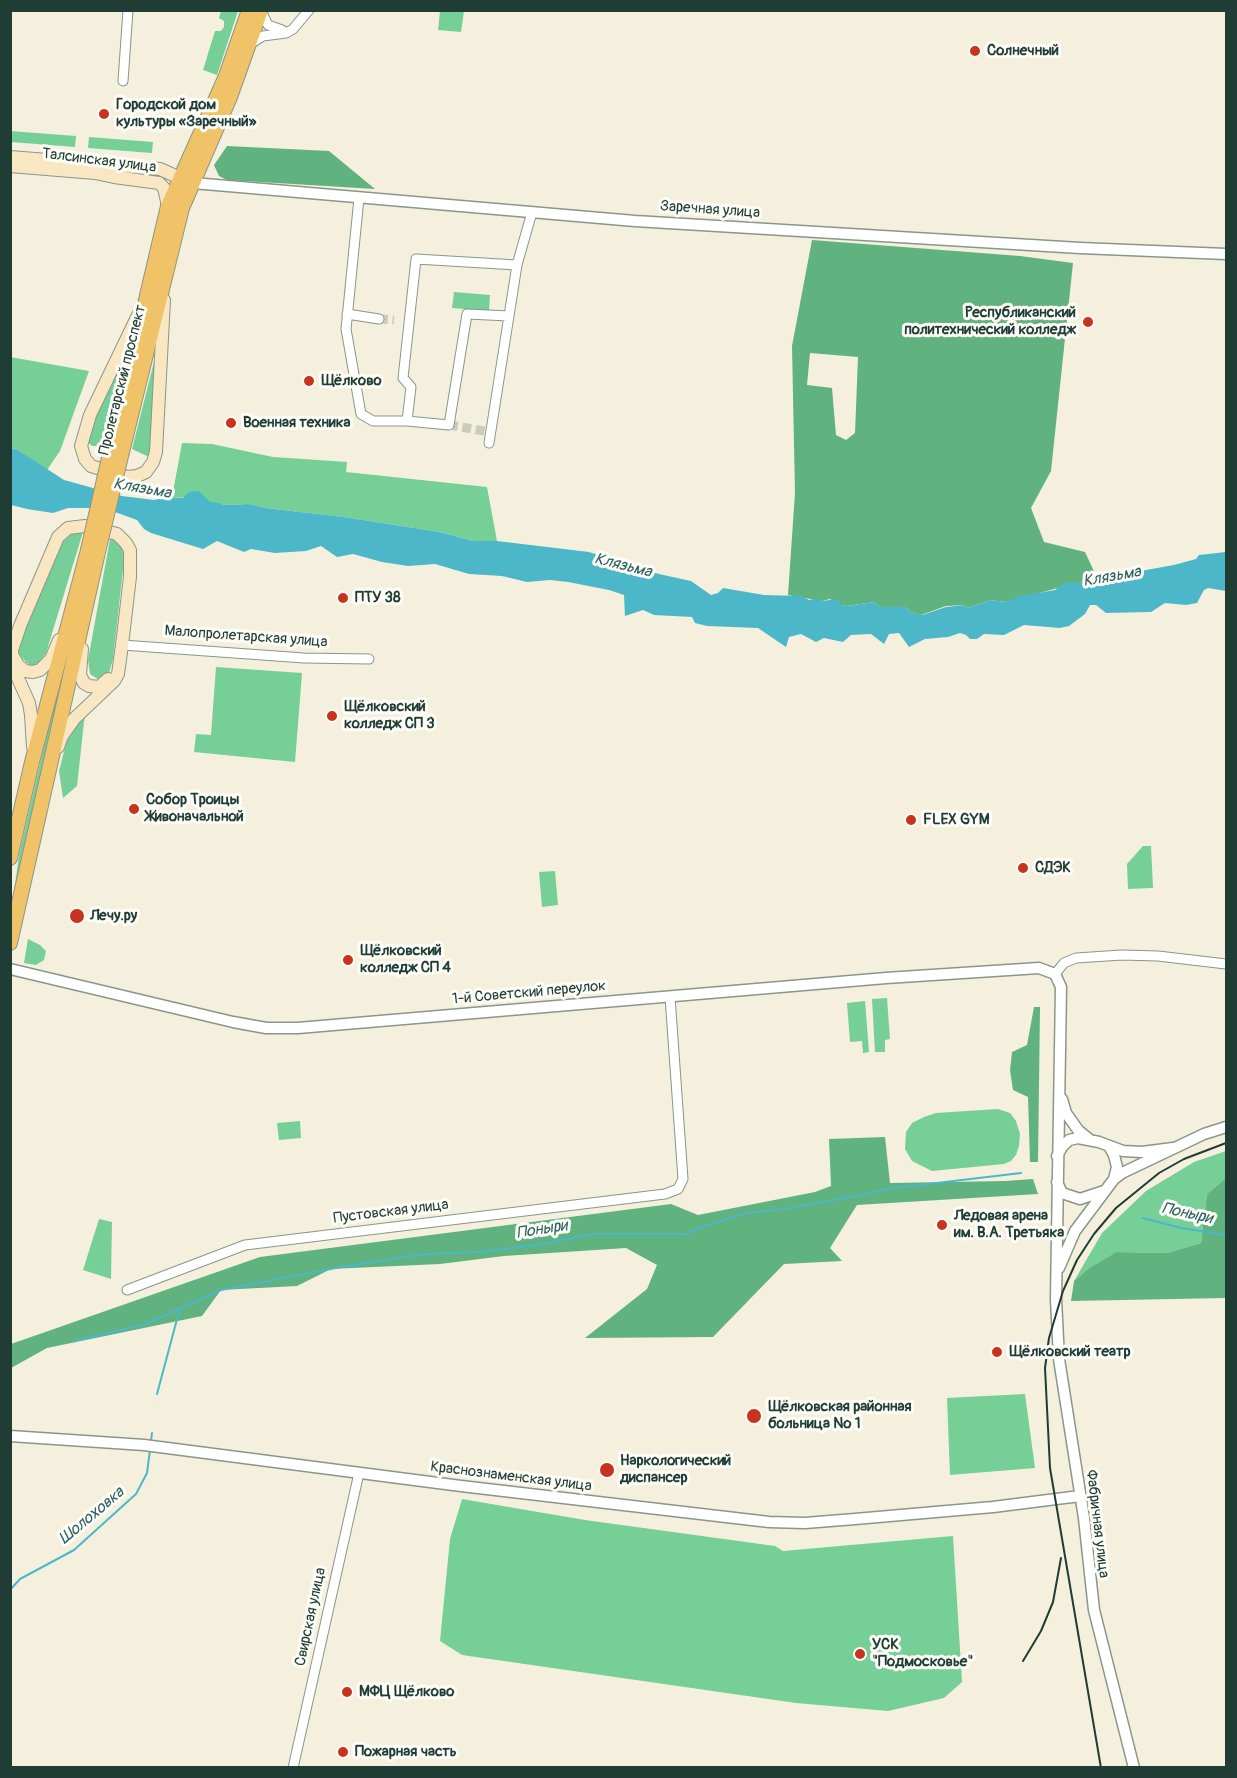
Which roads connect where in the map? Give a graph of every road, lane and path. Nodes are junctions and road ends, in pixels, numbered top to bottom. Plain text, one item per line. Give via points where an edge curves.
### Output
1 (128, 10) edge
2 (249, 10) edge
3 (261, 10) edge
4 (309, 10) edge
5 (296, 27) junction
6 (250, 44) junction
7 (123, 81) dead end
8 (10, 157) edge
9 (10, 166) edge
10 (187, 180) junction
11 (359, 198) junction
12 (168, 206) junction
13 (532, 212) junction
14 (1227, 254) edge
15 (517, 265) junction
16 (157, 280) junction
17 (347, 314) junction
18 (509, 316) junction
19 (379, 319) tunnel mouth
20 (407, 421) junction
21 (489, 443) dead end
22 (88, 571) junction
23 (12, 650) edge
24 (121, 651) junction
25 (369, 659) dead end
26 (32, 762) junction
27 (52, 765) junction
28 (10, 858) edge
29 (10, 943) edge
30 (1227, 964) edge
31 (10, 969) edge
32 (1055, 974) junction
33 (670, 997) junction
34 (1059, 1087) junction
35 (1227, 1127) edge
36 (1089, 1139) junction
37 (1109, 1146) junction
38 (1173, 1148) junction
39 (1057, 1157) junction
40 (1057, 1178) junction
41 (1114, 1179) junction
42 (1104, 1191) junction
43 (1056, 1280) junction
44 (127, 1290) dead end
45 (10, 1436) edge
46 (359, 1473) junction
47 (1080, 1496) junction
48 (293, 1767) edge
49 (1134, 1767) edge

1 - 7 street
2 - 10 main road, Пролетарский проспект
3 - 5 street via 272,28
3 - 6 main road, Пролетарский проспект
4 - 5 street
5 - 6 street
6 - 10 main road, Пролетарский проспект via 230,98
8 - 10 main road, Талсинская улица via 160,169
9 - 12 main road, Талсинская улица via 159,183 165,188
10 - 11 street, Заречная улица
10 - 12 main road, Пролетарский проспект
10 - 16 main road, Пролетарский проспект via 182,208
11 - 13 street, Заречная улица
11 - 17 street
12 - 16 main road, Пролетарский проспект
13 - 14 street, Заречная улица via 932,240
13 - 15 street
15 - 18 street
15 - 20 street via 417,259 403,378 411,387
16 - 16 main road via 90,415 81,446 91,466 127,477 146,472 156,452
16 - 22 main road, Пролетарский проспект, bridge
17 - 19 street
17 - 20 street via 361,414 373,421
18 - 20 street via 467,314 449,425
18 - 21 street
22 - 23 main road via 47,664 37,672 25,671
22 - 24 main road via 80,658 82,679 89,686 99,687 107,681
22 - 26 main road, Пролетарский проспект
22 - 27 main road, Пролетарский проспект
23 - 24 main road via 54,544 62,532 78,525 117,534 130,550
23 - 26 main road via 12,668 32,715
24 - 25 street, Малопролетарская улица
24 - 27 main road via 114,681 69,725
26 - 28 main road, Пролетарский проспект
27 - 29 main road, Пролетарский проспект
30 - 32 street via 1122,955 1076,958 1064,963
31 - 33 street, 1-й Советский переулок via 266,1028
32 - 33 street, 1-й Советский переулок via 1039,968
32 - 34 street, Фабричная улица via 1060,987
33 - 44 street, Пустовская улица via 683,1179 678,1190 245,1245
34 - 36 street, Фабричная улица via 1066,1113
34 - 39 street, Фабричная улица
35 - 38 street
36 - 37 street, Фабричная улица
36 - 39 street via 1070,1140
37 - 38 street, Фабричная улица via 1142,1152
37 - 41 street via 1117,1167
38 - 41 street
39 - 40 street, Фабричная улица
40 - 42 street via 1062,1192 1080,1199
40 - 43 street, Фабричная улица
41 - 42 street, Фабричная улица
42 - 43 street, Фабричная улица via 1075,1231
43 - 47 street, Фабричная улица via 1059,1359
45 - 46 street, Краснознаменская улица via 157,1446
46 - 47 street, Краснознаменская улица via 769,1522 878,1517
46 - 48 street, Свирская улица
47 - 49 street, Фабричная улица via 1094,1610

